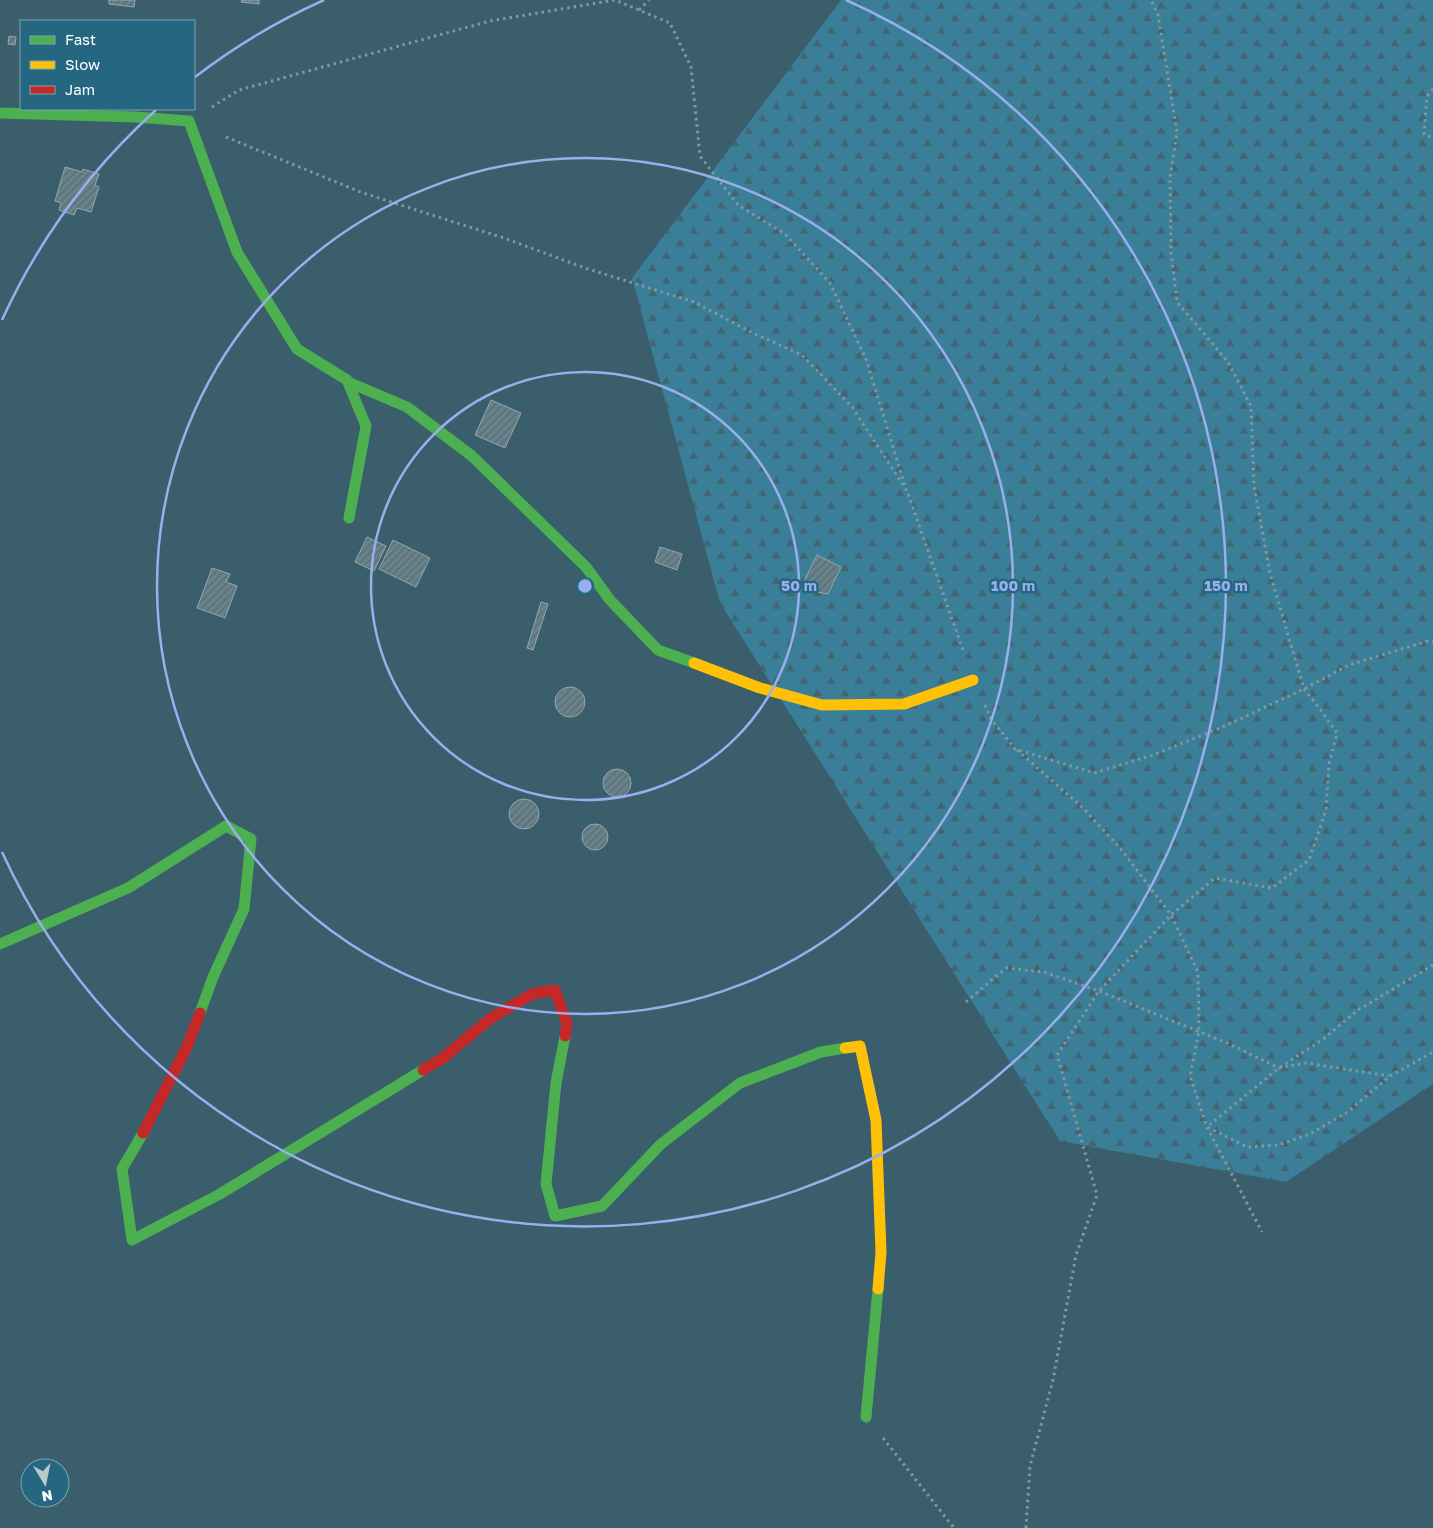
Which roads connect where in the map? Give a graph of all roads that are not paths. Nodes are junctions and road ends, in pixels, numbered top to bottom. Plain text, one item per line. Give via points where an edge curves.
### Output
1 (0, 113) edge
2 (348, 382) junction
3 (349, 518) dead end
4 (973, 680) road end
5 (0, 944) edge
6 (866, 1417) road end

1 - 2 street via 189,121 236,252 297,350
2 - 3 street via 366,426
2 - 4 street via 407,407 472,456 586,567 610,600 658,650 760,688 822,705 904,704
5 - 6 street via 128,888 226,826 251,839 244,909 186,1047 150,1122 122,1170 132,1240 220,1194 443,1058 491,1018 532,994 555,990 567,1024 556,1083 546,1184 555,1216 602,1206 661,1144 740,1083 821,1052 860,1046 876,1120 881,1252

